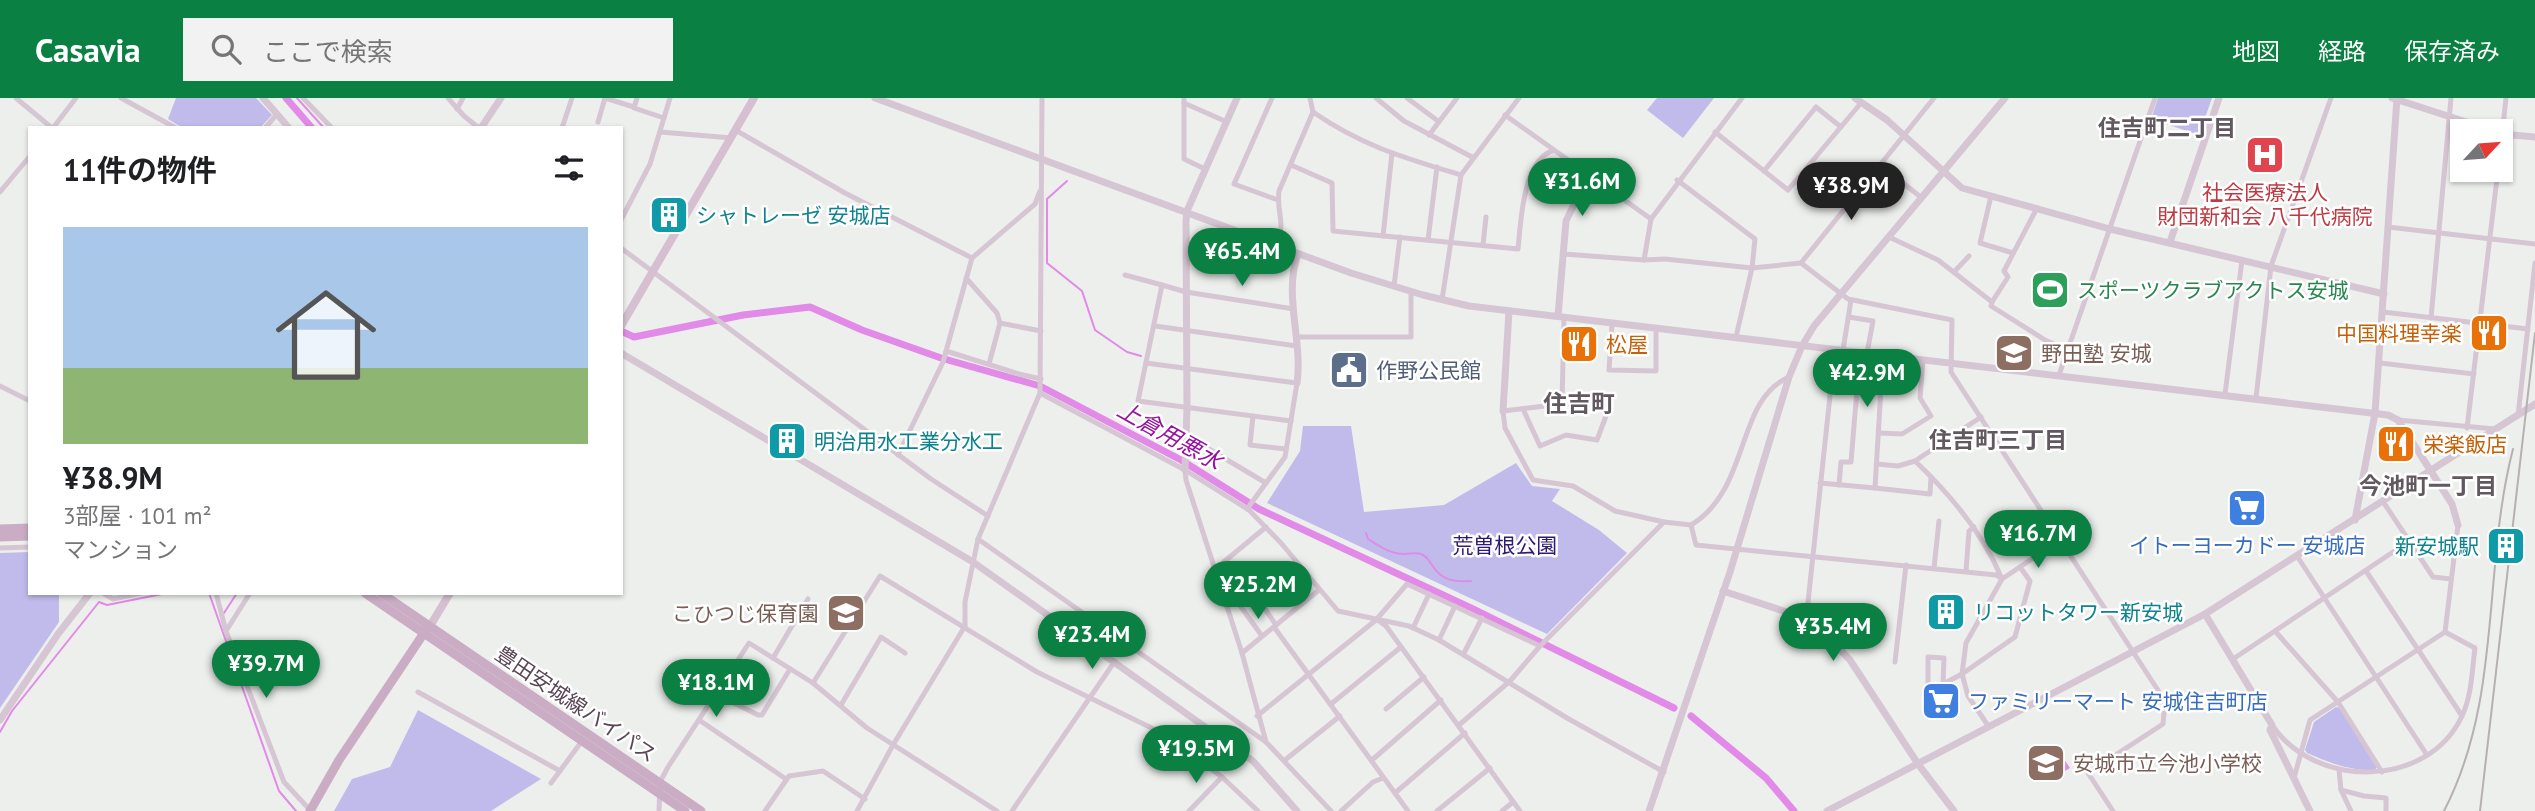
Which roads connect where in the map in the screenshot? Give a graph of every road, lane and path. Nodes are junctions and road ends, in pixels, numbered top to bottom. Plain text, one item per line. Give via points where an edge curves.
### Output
1 (16, 98) edge
2 (76, 98) edge
3 (121, 98) edge
4 (263, 98) edge
5 (303, 98) edge
6 (448, 98) edge
7 (463, 98) edge
8 (501, 98) edge
9 (572, 98) edge
10 (605, 98) edge
11 (637, 98) edge
12 (670, 98) edge
13 (754, 98) edge
14 (875, 98) edge
15 (1042, 98) edge
16 (1237, 98) edge
17 (1272, 98) edge
18 (1310, 98) edge
19 (1376, 98) edge
20 (1407, 98) edge
21 (1457, 98) edge
22 (1519, 98) edge
23 (1742, 98) edge
24 (1934, 98) edge
25 (2005, 98) edge
26 (2155, 98) edge
27 (2219, 98) edge
28 (2331, 98) edge
29 (2451, 98) edge
30 (2506, 98) edge
31 (2395, 99) edge
32 (1184, 100) edge
33 (1858, 100) edge
34 (634, 107) junction
35 (457, 109) junction
36 (1313, 112) junction
37 (277, 114) junction
38 (1506, 115) junction
39 (2449, 116) junction
40 (664, 118) junction
41 (2458, 119) edge
42 (2502, 119) edge
43 (1438, 121) junction
44 (598, 122) dead end
45 (1227, 122) junction
46 (50, 126) edge
47 (54, 126) edge
48 (172, 126) edge
49 (267, 126) edge
50 (287, 126) edge
51 (330, 126) edge
52 (478, 126) edge
53 (481, 126) edge
54 (563, 126) edge
55 (1841, 127) junction
56 (660, 132) junction
57 (1715, 132) junction
58 (735, 134) junction
59 (1429, 135) junction
60 (1902, 135) junction
61 (2513, 135) edge
62 (2535, 137) edge
63 (1554, 150) junction
64 (1392, 153) junction
65 (1472, 157) junction
66 (28, 158) edge
67 (1043, 160) junction
68 (1880, 164) junction
69 (1291, 165) junction
70 (1437, 167) junction
71 (1205, 169) junction
72 (1764, 171) junction
73 (1943, 173) junction
74 (1461, 174) junction
75 (1594, 178) junction
76 (1677, 180) junction
77 (2497, 182) edge
78 (1041, 187) junction
79 (0, 192) edge
80 (1991, 195) junction
81 (1922, 198) junction
82 (1278, 200) junction
83 (2036, 208) junction
84 (1187, 211) junction
85 (623, 216) edge
86 (1486, 217) dead end
87 (1651, 219) junction
88 (2388, 227) junction
89 (2110, 229) junction
90 (2438, 233) junction
91 (1383, 236) junction
92 (1400, 237) junction
93 (1889, 237) junction
94 (2490, 239) junction
95 (1428, 240) junction
96 (1449, 242) junction
97 (2171, 242) junction
98 (2535, 244) edge
99 (1483, 245) junction
100 (1276, 246) junction
101 (623, 250) edge
102 (2013, 253) junction
103 (1297, 254) junction
104 (1564, 254) junction
105 (1969, 256) dead end
106 (972, 258) junction
107 (1644, 260) junction
108 (2242, 260) junction
109 (1801, 263) junction
110 (2535, 263) edge
111 (2271, 266) junction
112 (1752, 268) junction
113 (1954, 272) junction
114 (653, 274) junction
115 (1125, 275) dead end
116 (966, 278) junction
117 (1162, 285) junction
118 (1394, 286) junction
119 (1186, 292) junction
120 (1412, 292) junction
121 (1840, 295) junction
122 (2384, 295) junction
123 (1442, 300) junction
124 (1852, 300) junction
125 (1992, 302) junction
126 (1294, 309) junction
127 (1509, 311) junction
128 (2383, 312) junction
129 (1561, 317) junction
130 (1849, 317) junction
131 (2431, 318) junction
132 (1000, 323) junction
133 (623, 324) edge
134 (1612, 324) junction
135 (2479, 324) junction
136 (1155, 326) junction
137 (1656, 328) junction
138 (2528, 329) junction
139 (1187, 330) junction
140 (1041, 331) junction
141 (1736, 337) junction
142 (1297, 342) junction
143 (1802, 346) junction
144 (1839, 350) junction
145 (2068, 350) junction
146 (1863, 353) junction
147 (623, 354) edge
148 (1883, 355) junction
149 (945, 356) junction
150 (1923, 360) junction
151 (1146, 363) junction
152 (1952, 363) junction
153 (2379, 363) junction
154 (989, 364) junction
155 (1186, 370) junction
156 (2474, 374) junction
157 (2059, 375) junction
158 (1789, 377) junction
159 (1041, 381) junction
160 (1297, 383) junction
161 (0, 386) edge
162 (28, 392) edge
163 (1040, 393) junction
164 (2225, 394) junction
165 (22, 397) junction
166 (2256, 398) junction
167 (28, 400) edge
168 (1562, 404) junction
169 (2535, 404) edge
170 (1187, 407) junction
171 (1523, 409) junction
172 (1503, 411) junction
173 (2375, 413) junction
174 (1253, 416) junction
175 (1981, 417) junction
176 (2518, 417) junction
177 (2398, 420) junction
178 (1291, 421) junction
179 (2467, 428) junction
180 (2499, 430) junction
181 (1879, 433) junction
182 (1187, 436) junction
183 (1286, 449) junction
184 (898, 455) junction
185 (1915, 461) junction
186 (1877, 464) junction
187 (1185, 470) junction
188 (2431, 472) junction
189 (1931, 477) junction
190 (1266, 483) junction
191 (1820, 483) junction
192 (1839, 485) junction
193 (1875, 488) junction
194 (2384, 503) junction
195 (1247, 509) junction
196 (988, 516) junction
197 (2354, 520) junction
198 (1939, 521) dead end
199 (1664, 523) junction
200 (1691, 525) junction
201 (2458, 525) joint
202 (28, 526) edge
203 (0, 527) edge
204 (1266, 527) junction
205 (1973, 527) junction
206 (28, 536) edge
207 (0, 537) edge
208 (978, 539) junction
209 (2060, 540) junction
210 (2408, 542) junction
211 (28, 547) edge
212 (0, 548) edge
213 (1736, 548) junction
214 (1814, 556) junction
215 (2297, 556) junction
216 (973, 562) junction
217 (1906, 565) junction
218 (2020, 567) junction
219 (1934, 568) junction
220 (1214, 570) junction
221 (2365, 570) junction
222 (1966, 571) junction
223 (2002, 579) junction
224 (2451, 579) junction
225 (1319, 590) junction
226 (1723, 591) junction
227 (1429, 594) junction
228 (88, 595) edge
229 (106, 595) edge
230 (132, 595) edge
231 (217, 595) edge
232 (249, 595) edge
233 (368, 595) edge
234 (383, 595) edge
235 (449, 595) edge
236 (2324, 598) junction
237 (808, 599) dead end
238 (1236, 600) junction
239 (1455, 606) junction
240 (1227, 607) junction
241 (2205, 614) junction
242 (1482, 618) junction
243 (1376, 620) junction
244 (1806, 621) junction
245 (965, 626) junction
246 (1275, 626) junction
247 (1413, 628) junction
248 (427, 629) junction
249 (226, 631) junction
250 (2275, 631) junction
251 (2445, 632) junction
252 (1262, 636) junction
253 (1439, 640) junction
254 (1540, 646) junction
255 (1401, 647) junction
256 (2418, 650) junction
257 (905, 653) dead end
258 (1242, 653) junction
259 (1464, 653) junction
260 (2133, 653) junction
261 (773, 658) junction
262 (2233, 659) junction
263 (1115, 661) junction
264 (1895, 662) dead end
265 (790, 669) junction
266 (1309, 674) junction
267 (1962, 674) junction
268 (1424, 677) junction
269 (2376, 677) junction
270 (1510, 681) junction
271 (813, 684) junction
272 (1943, 684) junction
273 (418, 692) dead end
274 (716, 694) junction
275 (1090, 697) junction
276 (1441, 700) junction
277 (2338, 702) junction
278 (1331, 704) junction
279 (841, 705) junction
280 (1386, 709) dead end
281 (1258, 716) junction
282 (1340, 716) junction
283 (2462, 716) junction
284 (0, 720) edge
285 (699, 720) junction
286 (1459, 725) junction
287 (2272, 725) junction
288 (1989, 727) junction
289 (588, 733) junction
290 (1465, 733) junction
291 (582, 741) junction
292 (1266, 742) junction
293 (893, 745) junction
294 (2300, 754) junction
295 (2427, 755) junction
296 (1285, 760) junction
297 (1371, 760) junction
298 (1918, 764) junction
299 (1490, 768) junction
300 (560, 771) junction
301 (2339, 771) junction
302 (1664, 772) junction
303 (2382, 772) junction
304 (1222, 777) junction
305 (1383, 778) junction
306 (2294, 778) junction
307 (786, 779) junction
308 (660, 782) junction
309 (551, 783) dead end
310 (2341, 790) junction
311 (1395, 793) junction
312 (660, 794) junction
313 (865, 799) junction
314 (1513, 802) junction
315 (1193, 809) edge
316 (310, 811) edge
317 (659, 811) edge
318 (685, 811) edge
319 (701, 811) edge
320 (765, 811) edge
321 (857, 811) edge
322 (998, 811) edge
323 (1012, 811) edge
324 (1258, 811) edge
325 (1297, 811) edge
326 (1331, 811) edge
327 (1341, 811) edge
328 (1408, 811) edge
329 (1437, 811) edge
330 (1502, 811) edge
331 (1520, 811) edge
332 (1649, 811) edge
333 (1827, 811) edge
334 (1954, 811) edge
335 (2113, 811) edge
336 (2310, 811) edge
337 (2351, 811) edge
338 (2386, 811) edge

1 - 46 street
2 - 47 street
3 - 48 street
4 - 37 street
5 - 51 street
6 - 35 street
7 - 35 street
8 - 53 street
9 - 54 street
10 - 34 street
10 - 44 street
11 - 34 street
12 - 40 street
13 - 58 main road
14 - 67 street
15 - 67 street
16 - 45 street
17 - 82 street via 1234,184
18 - 36 street
19 - 59 street
20 - 43 street
21 - 43 street
22 - 38 street
23 - 57 street
24 - 60 street
25 - 73 street
26 - 89 street
27 - 97 street
28 - 111 street
29 - 39 street
30 - 42 street
31 - 39 street
31 - 88 street
32 - 45 street
32 - 71 street via 1184,159
33 - 55 street
33 - 60 street
34 - 40 street
35 - 52 street
36 - 64 street via 1356,139
36 - 69 street
37 - 49 street
37 - 50 street
38 - 63 street
38 - 65 street
39 - 41 street
39 - 90 street
40 - 56 street
43 - 59 street
45 - 71 street
55 - 72 street via 1788,190
55 - 72 street via 1816,107
56 - 58 street
56 - 85 street via 650,164
57 - 72 street
57 - 76 street
58 - 106 street
58 - 114 main road
59 - 65 street
60 - 68 street
60 - 73 street
61 - 62 street
63 - 75 street
63 - 99 street via 1540,160 1524,193 1518,249
64 - 70 street
64 - 91 street
65 - 74 street
66 - 79 street
67 - 78 street
67 - 84 street
68 - 81 street
68 - 109 street
69 - 82 street
69 - 91 street via 1332,183 1333,231
70 - 74 street
70 - 95 street
71 - 84 street
73 - 80 street via 1962,188
73 - 81 street
74 - 96 street
75 - 87 street
75 - 104 street via 1570,210
76 - 87 street
76 - 112 street via 1755,239
77 - 94 street
78 - 106 street via 1035,204
78 - 140 street
80 - 83 street
80 - 102 street via 1980,243
81 - 93 street
82 - 100 street via 1283,230
83 - 89 street
83 - 102 street
84 - 100 street
84 - 119 street
86 - 99 street
87 - 107 street
88 - 90 street
88 - 122 street
89 - 97 street
89 - 145 street
90 - 94 street
90 - 131 street
91 - 92 street
92 - 95 street
92 - 118 street
93 - 113 street
93 - 121 street
94 - 98 street
94 - 135 street
95 - 96 street
96 - 99 street
96 - 123 street
97 - 108 street
100 - 103 street
101 - 114 street
102 - 125 street via 2004,271 2008,277
103 - 118 street
103 - 126 street
104 - 107 street
104 - 129 street
105 - 113 street
106 - 116 street
107 - 112 street
108 - 111 street
108 - 164 street
109 - 112 street
109 - 121 street
110 - 138 street
111 - 122 street
111 - 166 street
112 - 141 street
113 - 125 street
114 - 133 main road
114 - 184 street
115 - 117 street
116 - 132 street via 998,313
116 - 149 street
117 - 119 street
117 - 136 street
118 - 120 street
119 - 126 street
119 - 139 street
120 - 123 street
120 - 142 street via 1411,337
121 - 124 street
121 - 143 street
122 - 128 street
123 - 127 street
124 - 130 street
124 - 152 street via 1952,320
125 - 145 street via 1991,306
126 - 142 street
127 - 129 street
127 - 172 street
128 - 131 street
128 - 153 street
129 - 134 street
129 - 168 street
130 - 144 street
130 - 146 street via 1873,321
131 - 135 street
132 - 140 street
132 - 154 street
134 - 137 street
134 - 137 street via 1609,370 1656,371
135 - 138 street
135 - 156 street
136 - 139 street
136 - 151 street
137 - 141 street
138 - 176 street
139 - 142 street
139 - 155 street
140 - 159 street
141 - 143 street
142 - 160 street
143 - 144 street
143 - 158 street
144 - 146 street
144 - 191 street
145 - 157 street
146 - 148 street
146 - 192 street via 1851,462 1842,461
147 - 216 street
148 - 150 street
148 - 181 street
149 - 154 street
149 - 184 street
150 - 152 street
150 - 181 street via 1920,398 1931,416 1902,434
151 - 155 street
151 - 170 street via 1138,401
152 - 157 street
152 - 175 street via 1951,372
153 - 156 street
153 - 173 street
154 - 159 street
155 - 160 street
155 - 170 street
156 - 179 street
157 - 164 street
158 - 200 street via 1773,386 1756,408 1737,466 1719,500
158 - 213 street
159 - 163 street
160 - 178 street
161 - 165 street
162 - 165 street
163 - 187 street
163 - 196 street
164 - 166 street
165 - 167 street
166 - 173 street
168 - 171 street
168 - 171 street via 1609,408 1597,440 1566,435 1540,446
169 - 176 street
170 - 174 street
170 - 182 street
171 - 172 street
172 - 199 street via 1505,428 1533,480 1573,486 1615,511
173 - 177 street
173 - 197 street
174 - 178 street
174 - 183 street via 1250,445
175 - 185 street
175 - 209 street
176 - 180 street
177 - 179 street
177 - 188 street
178 - 183 street
179 - 180 street
180 - 188 street
181 - 186 street
182 - 187 street
182 - 190 street
183 - 190 street
184 - 196 street
185 - 186 street via 1898,466
185 - 189 street
186 - 193 street
187 - 195 street
187 - 220 street
188 - 194 street
188 - 201 street via 2452,504
189 - 193 street via 1930,494
189 - 205 street
190 - 195 street
191 - 192 street
191 - 214 street
192 - 193 street
194 - 197 street
194 - 210 street
195 - 204 street
196 - 208 street
197 - 215 street
198 - 219 street
199 - 200 street
199 - 254 street
200 - 213 street via 1696,545
201 - 224 street
202 - 203 main road
204 - 220 street
204 - 225 street
205 - 222 street
205 - 223 street
206 - 207 main road
208 - 216 street
208 - 292 street
209 - 218 street
209 - 260 street
210 - 221 street
210 - 224 street via 2433,577
211 - 212 street
213 - 214 street
213 - 226 street
214 - 217 street
214 - 244 street
215 - 236 street
215 - 241 street
216 - 245 street
216 - 263 street
217 - 219 street
217 - 264 street
218 - 223 street
218 - 267 street via 2030,581 2015,637
219 - 222 street
220 - 240 street
221 - 236 street
221 - 256 street
222 - 223 street
223 - 267 street via 1966,643
224 - 251 street
225 - 243 street via 1338,611
225 - 246 street
226 - 244 street
226 - 302 street
227 - 239 street
227 - 243 street via 1407,584
227 - 247 street
228 - 284 street
229 - 230 street via 113,599
231 - 249 street
232 - 249 street
233 - 248 main road
234 - 248 main road
235 - 248 main road
236 - 250 street
236 - 269 street
237 - 261 street
238 - 240 street
238 - 246 street via 1251,589
238 - 252 street
239 - 242 street
239 - 253 street
240 - 258 street
241 - 260 street
241 - 262 street
242 - 254 street
242 - 259 street
243 - 247 street
243 - 255 street
243 - 266 street
244 - 298 street via 1850,660
245 - 271 street via 880,576
245 - 275 street via 1037,672
245 - 293 street
246 - 252 street
246 - 266 street
247 - 253 street
248 - 289 main road, 豊田安城線バイパス
248 - 291 main road, 豊田安城線バイパス
248 - 316 main road
249 - 316 street via 284,782
250 - 262 street
250 - 277 street
251 - 256 street
251 - 283 street via 2475,648
252 - 258 street
253 - 259 street
254 - 270 street
255 - 268 street
255 - 278 street
256 - 269 street
256 - 283 street
257 - 279 street via 881,637
258 - 281 street
259 - 270 street
260 - 288 street
260 - 335 street via 2165,701 2163,724 2088,774
261 - 265 street
261 - 274 street via 749,643
262 - 287 street
263 - 275 street
263 - 325 street via 1253,761
265 - 271 street
265 - 274 street via 762,715
266 - 278 street
266 - 281 street
267 - 272 street
267 - 288 street via 1968,696
268 - 276 street
268 - 280 street
269 - 277 street
269 - 295 street
270 - 286 street
270 - 302 street
271 - 279 street
272 - 272 street via 1928,692 1928,657 1944,658
273 - 300 street
274 - 285 street
275 - 304 street via 1166,735
275 - 323 street
276 - 286 street
276 - 297 street
277 - 294 street via 2311,720
277 - 303 street
278 - 282 street
279 - 293 street
281 - 292 street
282 - 296 street
282 - 297 street
283 - 295 street via 2448,737
285 - 307 street
285 - 308 street
286 - 290 street
287 - 294 street
287 - 306 street via 2270,730
288 - 298 street
289 - 291 street
289 - 308 main road, 豊田安城線バイパス
290 - 299 street
290 - 311 street
291 - 300 street
291 - 312 main road, 豊田安城線バイパス
292 - 296 street
293 - 313 street
293 - 322 street
294 - 301 street
294 - 306 street
295 - 303 street
296 - 326 street
297 - 305 street
298 - 333 street
298 - 334 street
299 - 314 street
299 - 329 street
300 - 309 street
301 - 303 street
301 - 310 street
302 - 332 street
304 - 315 street
304 - 324 street
305 - 311 street
305 - 327 street
306 - 336 street
307 - 313 street via 823,771
307 - 320 street
308 - 312 street
308 - 319 main road, 豊田安城線バイパス
310 - 337 street
310 - 338 street via 2386,798
311 - 328 street
312 - 317 street
312 - 318 main road, 豊田安城線バイパス
313 - 321 street
314 - 330 street
314 - 331 street

